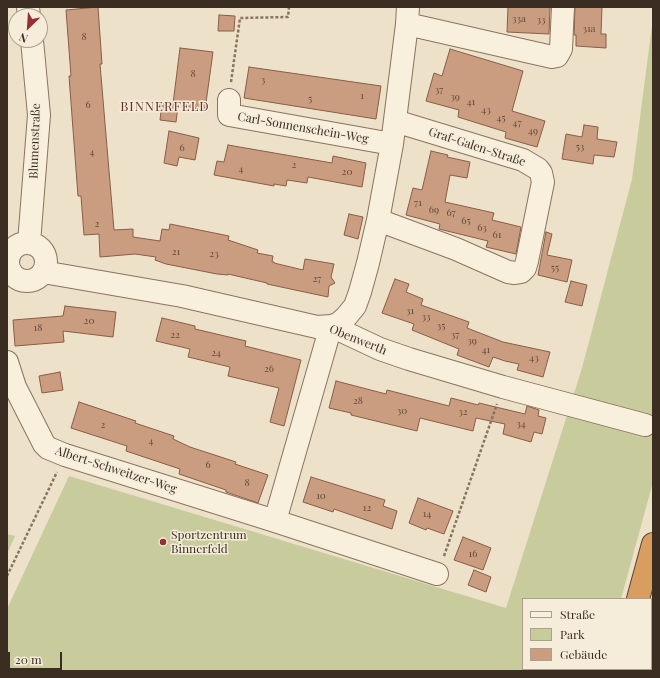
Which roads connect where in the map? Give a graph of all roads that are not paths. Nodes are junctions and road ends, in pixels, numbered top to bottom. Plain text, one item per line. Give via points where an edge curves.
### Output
1 (563, 7) edge
2 (407, 15) edge
3 (33, 48) edge
4 (229, 100) road end
5 (395, 121) junction
6 (392, 144) junction
7 (378, 220) junction
8 (29, 243) junction
9 (44, 272) junction
10 (10, 276) edge
11 (331, 326) junction
12 (7, 362) edge
13 (644, 425) dead end
14 (275, 521) junction
15 (653, 544) edge
16 (437, 574) road end
17 (638, 598) edge

1 - 2 street via 561,49 557,56 552,57
2 - 5 street
3 - 8 street, Blumenstraße via 39,115
4 - 6 street, Carl-Sonnenschein-Weg via 229,115
5 - 6 street
5 - 7 street, Graf-Galen-Straße via 524,160 538,169 542,182 527,262 521,272 500,269 456,249
6 - 7 street
7 - 11 street via 355,306 338,324
8 - 9 street via 36,245 46,257
8 - 10 street via 22,243 10,253
9 - 10 street via 34,280 28,281
9 - 11 street, Obenwerth via 182,296 317,327
11 - 13 street, Obenwerth via 380,349 410,359
11 - 14 street
12 - 14 street, Albert-Schweitzer-Weg via 15,387 48,448
14 - 16 street, Albert-Schweitzer-Weg
15 - 17 highway

